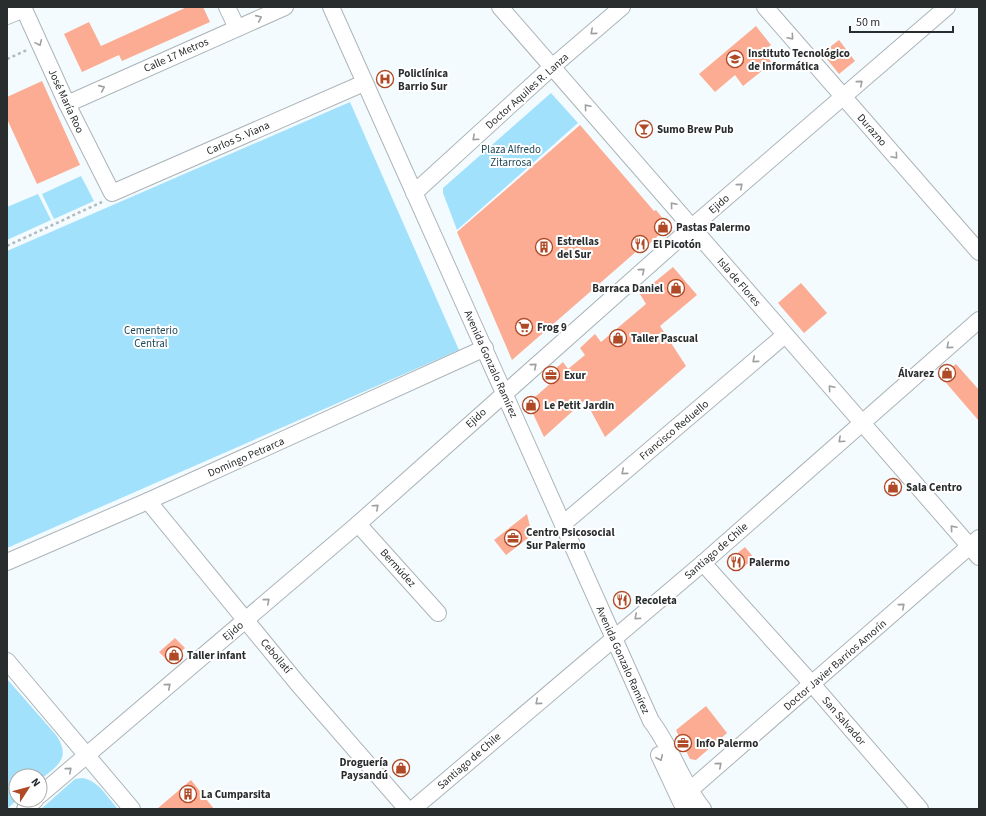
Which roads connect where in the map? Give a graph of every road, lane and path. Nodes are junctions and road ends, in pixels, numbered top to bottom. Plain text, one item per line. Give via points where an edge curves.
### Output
1 (228, 7) edge
2 (285, 7) edge
3 (331, 7) edge
4 (500, 7) edge
5 (622, 7) edge
6 (765, 7) edge
7 (947, 7) edge
8 (24, 8) edge
9 (7, 16) edge
10 (237, 28) junction
11 (40, 45) junction
12 (7, 59) edge
13 (552, 67) junction
14 (364, 82) junction
15 (843, 97) junction
16 (67, 104) junction
17 (112, 193) junction
18 (414, 193) junction
19 (692, 227) junction
20 (7, 246) edge
21 (979, 252) edge
22 (979, 320) edge
23 (784, 335) junction
24 (485, 348) junction
25 (504, 392) junction
26 (861, 422) junction
27 (148, 501) junction
28 (358, 524) junction
29 (563, 524) junction
30 (976, 547) edge
31 (7, 562) edge
32 (703, 563) junction
33 (438, 613) dead end
34 (246, 620) junction
35 (612, 638) junction
36 (7, 661) edge
37 (813, 685) junction
38 (87, 754) junction
39 (48, 789) edge
40 (684, 803) edge
41 (132, 809) edge
42 (407, 809) edge
43 (413, 809) edge
44 (703, 809) edge
45 (920, 809) edge

1 - 10 street
10 -> 2 street, Calle 17 Metros
3 - 14 street, Avenida Gonzalo Ramírez
4 - 13 street, Isla de Flores
5 -> 13 street, Doctor Aquiles R. Lanza
6 -> 15 street, Durazno
15 -> 7 street, Ejido
8 - 9 street
8 -> 11 street, José María Roo
16 -> 10 street, Calle 17 Metros
11 - 12 path
11 - 16 street, José María Roo
13 -> 18 street, Doctor Aquiles R. Lanza
19 -> 13 street, Isla de Flores
14 - 17 street, Carlos S. Viana
14 - 18 street, Avenida Gonzalo Ramírez
19 -> 15 street, Ejido
15 -> 21 street, Durazno
16 - 17 street, José María Roo
17 - 20 path via 100,204
18 - 24 street, Avenida Gonzalo Ramírez
19 - 23 street, Isla de Flores
25 -> 19 street, Ejido
22 -> 26 street, Santiago de Chile
26 -> 23 street, Isla de Flores
23 -> 29 street, Francisco Reduello
24 - 25 street, Avenida Gonzalo Ramírez
24 - 27 street, Domingo Petrarca
28 -> 25 street, Ejido
25 - 29 street, Avenida Gonzalo Ramírez
30 -> 26 street, Isla de Flores
26 -> 32 street, Santiago de Chile
27 - 31 street, Domingo Petrarca
27 - 34 street, Cebollatí
28 - 33 street, Bermúdez
34 -> 28 street, Ejido
29 - 35 street, Avenida Gonzalo Ramírez
37 -> 30 street, Doctor Javier Barrios Amorín
32 -> 35 street, Santiago de Chile
32 - 37 street, San Salvador
38 -> 34 street, Ejido
34 - 42 street, Cebollatí
35 - 40 street, Avenida Gonzalo Ramírez via 651,721 661,734
35 -> 43 street, Santiago de Chile
36 - 38 street
40 -> 37 street, Doctor Javier Barrios Amorín
37 - 45 street, San Salvador
39 -> 38 street, Ejido
38 - 41 street
40 - 44 street, Avenida Gonzalo Ramírez

